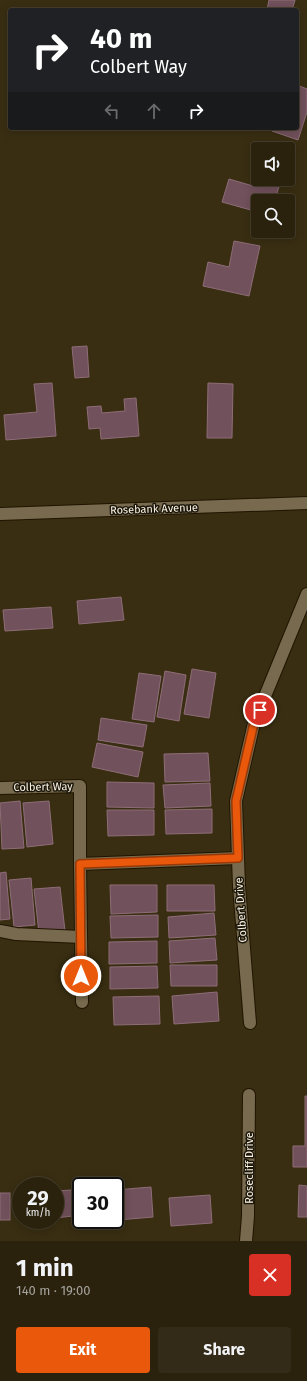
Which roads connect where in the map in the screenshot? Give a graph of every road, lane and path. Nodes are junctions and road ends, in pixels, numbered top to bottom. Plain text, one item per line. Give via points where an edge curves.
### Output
1 (307, 503) edge
2 (0, 514) edge
3 (307, 594) edge
4 (0, 788) edge
5 (238, 858) junction
6 (80, 864) junction
7 (0, 931) edge
8 (81, 937) junction
9 (82, 1002) dead end
10 (250, 1023) dead end
11 (249, 1095) dead end
12 (246, 1241) edge

1 - 2 street, Rosebank Avenue
3 - 5 street, Colbert Drive via 254,723 236,801
4 - 6 street, Colbert Way via 80,786
5 - 6 street
5 - 10 street, Colbert Drive
6 - 8 street, Colbert Way
7 - 8 street
8 - 9 street, Colbert Way
11 - 12 street, Rosecliff Drive

